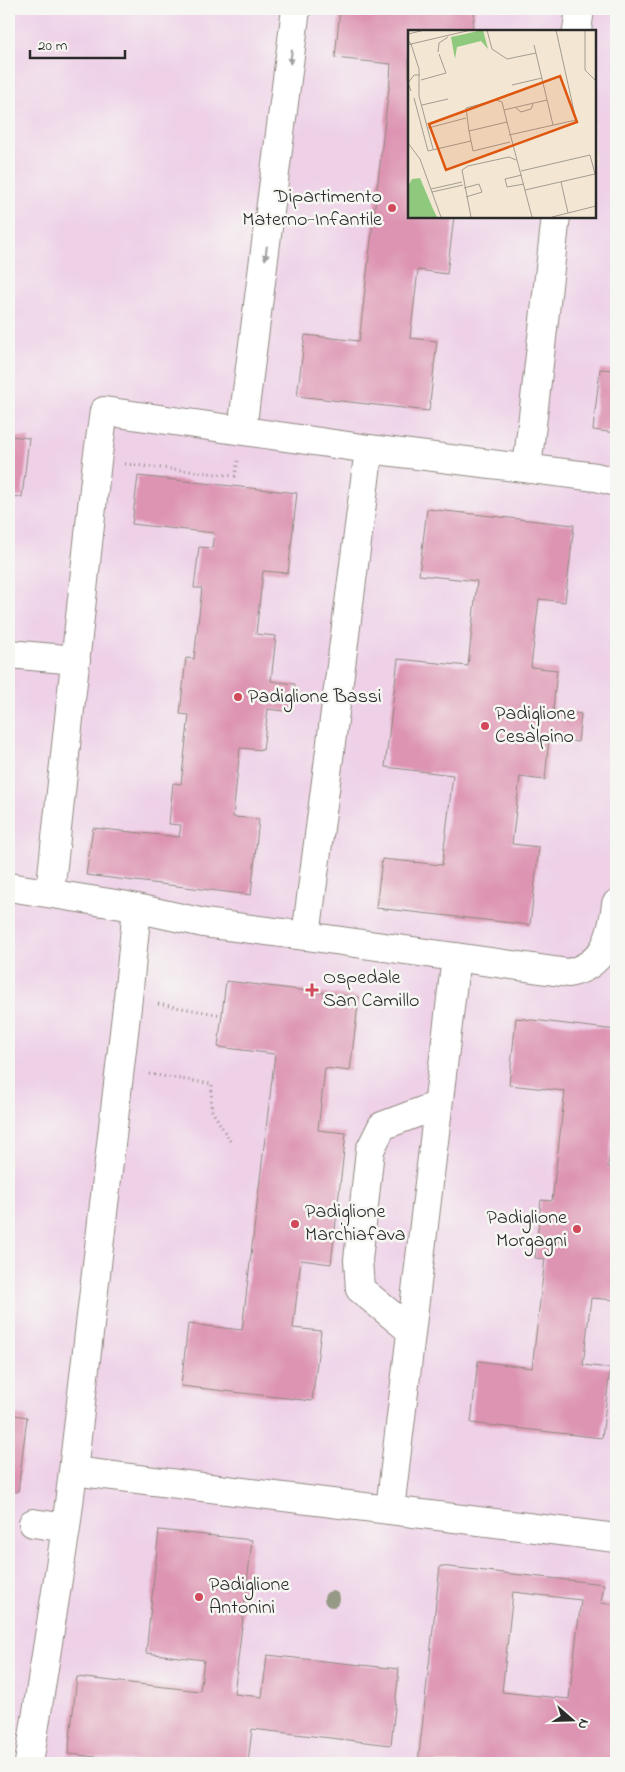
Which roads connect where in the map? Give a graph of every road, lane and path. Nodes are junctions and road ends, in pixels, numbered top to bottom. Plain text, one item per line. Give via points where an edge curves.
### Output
1 (296, 9) edge
2 (580, 9) edge
3 (577, 30) edge
4 (556, 218) edge
5 (242, 430) junction
6 (369, 449) junction
7 (98, 461) junction
8 (527, 468) junction
9 (616, 482) edge
10 (9, 654) edge
11 (76, 660) junction
12 (9, 887) edge
13 (50, 893) junction
14 (616, 904) edge
15 (137, 908) junction
16 (306, 936) junction
17 (456, 958) junction
18 (128, 998) junction
19 (222, 1016) dead end
20 (119, 1069) junction
21 (438, 1105) junction
22 (230, 1141) dead end
23 (411, 1331) junction
24 (73, 1471) junction
25 (390, 1509) junction
26 (33, 1523) dead end
27 (66, 1528) junction
28 (616, 1538) edge
29 (29, 1763) edge

1 -> 5 lane
2 - 3 lane
4 - 8 lane
5 - 6 lane
5 - 7 path via 235,476
5 - 7 lane via 104,411
6 - 8 lane
6 - 16 lane
7 - 11 lane
8 - 9 lane
10 - 11 lane
11 - 13 lane
12 - 13 lane
13 - 15 lane
14 - 17 lane via 612,927 602,952 597,960 578,971 568,974
15 - 16 lane via 204,923
15 - 18 lane
16 - 17 lane
17 - 21 lane
18 - 19 path
18 - 20 lane
20 - 22 path via 212,1084 211,1108
20 - 24 lane
21 - 23 lane
21 - 23 lane via 382,1126 370,1150 358,1260 360,1288
23 - 25 lane
24 - 25 lane
24 - 27 lane
25 - 28 lane
26 - 27 lane
27 - 29 lane

